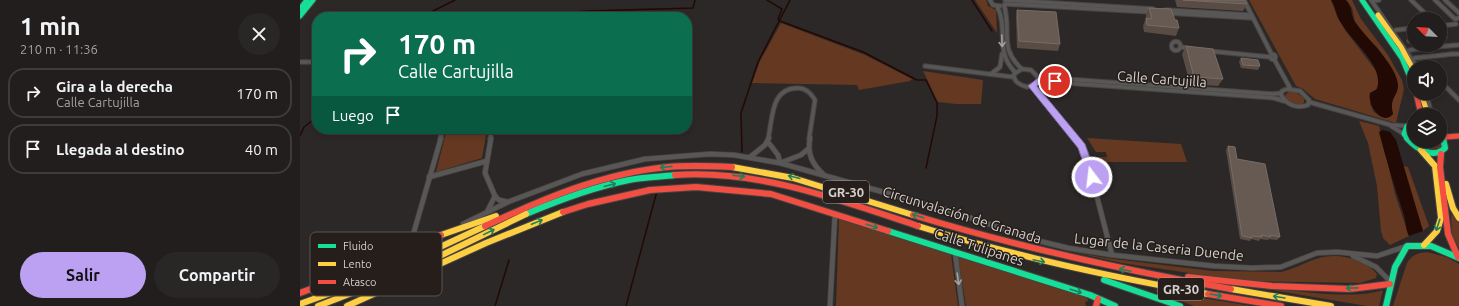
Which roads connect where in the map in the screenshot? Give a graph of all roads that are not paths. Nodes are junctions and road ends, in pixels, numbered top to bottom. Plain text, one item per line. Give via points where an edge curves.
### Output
1 (307, 0) edge
2 (313, 0) edge
3 (990, 0) edge
4 (1244, 0) edge
5 (1362, 0) edge
6 (1370, 0) edge
7 (1379, 0) edge
8 (1411, 0) edge
9 (1435, 0) edge
10 (1445, 0) edge
11 (1005, 2) edge
12 (997, 6) junction
13 (300, 9) edge
14 (1154, 12) edge
15 (1424, 12) edge
16 (1161, 13) edge
17 (1459, 13) edge
18 (300, 16) edge
19 (1252, 16) junction
20 (1459, 18) edge
21 (1456, 24) dead end
22 (1447, 25) edge
23 (1407, 29) edge
24 (1396, 30) dead end
25 (1447, 46) edge
26 (1458, 46) edge
27 (1182, 47) dead end
28 (1197, 50) edge
29 (1204, 50) edge
30 (1002, 53) junction
31 (1459, 54) edge
32 (1272, 57) junction
33 (1415, 58) dead end
34 (1408, 60) edge
35 (1413, 60) edge
36 (300, 62) edge
37 (312, 62) edge
38 (925, 66) dead end
39 (1022, 69) junction
40 (1407, 70) edge
41 (1015, 72) junction
42 (991, 74) junction
43 (1013, 77) junction
44 (1038, 79) junction
45 (1032, 86) junction
46 (1290, 88) junction
47 (1447, 88) edge
48 (1281, 93) junction
49 (1459, 100) edge
50 (1284, 101) junction
51 (1309, 102) junction
52 (1391, 125) junction
53 (1407, 126) joint
54 (442, 134) edge
55 (491, 134) edge
56 (1404, 134) junction
57 (1459, 136) edge
58 (1447, 137) edge
59 (768, 142) junction
60 (1447, 142) edge
61 (808, 149) junction
62 (1421, 150) junction
63 (1441, 154) junction
64 (750, 157) junction
65 (487, 161) junction
66 (780, 163) junction
67 (825, 176) junction
68 (429, 177) junction
69 (1442, 178) junction
70 (495, 196) junction
71 (506, 203) junction
72 (526, 206) junction
73 (486, 212) junction
74 (835, 214) junction
75 (1459, 218) edge
76 (414, 232) edge
77 (442, 234) edge
78 (442, 235) edge
79 (442, 245) edge
80 (1424, 245) junction
81 (1407, 246) junction
82 (955, 252) junction
83 (442, 253) edge
84 (1349, 254) junction
85 (1112, 255) junction
86 (1458, 257) edge
87 (442, 263) edge
88 (1082, 270) junction
89 (1164, 278) junction
90 (1391, 283) junction
91 (310, 289) edge
92 (300, 293) edge
93 (322, 296) edge
94 (344, 296) edge
95 (357, 296) edge
96 (369, 296) edge
97 (1098, 299) junction
98 (300, 304) edge
99 (318, 306) edge
100 (332, 306) edge
101 (347, 306) edge
102 (830, 306) edge
103 (962, 306) edge
104 (1096, 306) edge
105 (1114, 306) edge
106 (1180, 306) edge
107 (1280, 306) edge
108 (1331, 306) edge
109 (1386, 306) edge

1 - 13 main road
2 - 18 main road
3 - 12 street
4 - 19 street
5 - 40 main road via 1402,58
6 - 7 street
6 - 34 main road
6 - 35 street
8 - 15 street
9 - 20 street via 1455,19
10 - 17 street
11 - 12 street
11 - 14 street
11 - 19 street
11 - 39 street via 1008,55
12 -> 30 street via 1001,14
16 - 19 street
19 - 32 street
21 - 22 street
23 - 24 street
25 - 26 street
27 - 28 street
29 - 32 street
30 - 41 street
30 - 42 street via 1000,67
31 - 33 street
32 - 46 street
36 - 37 street
38 - 42 street
39 - 41 street
39 - 44 street via 1030,70
41 - 43 street
42 - 43 street
43 - 45 street via 1021,85
44 - 45 street
44 - 48 street, Calle Cartujilla
44 - 50 street, Calle Cartujilla via 1274,98
45 - 85 street via 1086,154
46 - 48 street
46 - 51 street via 1305,94
47 - 49 street
48 - 50 street
50 - 51 street via 1300,108 1308,106
51 - 52 street
52 - 53 street
52 - 56 street
53 - 56 main road
54 - 68 street
55 - 65 street
56 - 62 main road via 1408,141
57 - 58 main road
59 - 61 street via 775,101 780,93 788,88 806,89 815,100
59 - 64 street
59 - 66 street
60 - 63 main road via 1448,148
61 - 66 street via 801,155
61 - 67 street via 813,165
62 - 63 main road
62 -> 80 main road via 1435,166 1440,208 1437,231
63 - 69 main road
64 - 66 street, Lugar de la Caseria Duende
64 - 71 street, Lugar de la Caseria Duende via 710,154 645,159 582,174
65 - 68 street
65 - 70 street via 485,172
66 - 67 street, Lugar de la Caseria Duende
67 - 85 street, Lugar de la Caseria Duende via 947,210 1039,241
68 - 76 street
69 - 75 main road
69 - 86 main road via 1448,234
70 - 71 street
70 - 73 street
71 - 73 street, Lugar de la Caseria Duende
72 - 78 main road via 512,208
72 - 79 main road, Circunvalación de Granada / GR-30
89 -> 72 main road, Circunvalación de Granada / GR-30 via 1014,245 815,183 734,166 673,166 632,172 570,188
73 - 77 street, Lugar de la Caseria Duende
74 -> 82 main road, Calle Tulipanes
87 -> 74 main road, Calle Tulipanes via 546,218 588,204 667,188 696,187 760,192
74 - 102 street
80 - 81 main road
80 - 86 main road
81 - 84 street, Lugar de la Caseria Duende via 1377,256
81 - 90 main road via 1400,254
82 -> 97 main road, Calle Tulipanes
82 -> 103 street
83 -> 88 main road, Circunvalación de Granada / GR-30 via 515,219 580,193 630,180 678,174 725,174 786,184 970,243
84 - 85 street, Lugar de la Caseria Duende via 1317,253 1281,267 1252,268
84 - 90 street, Lugar de la Caseria Duende via 1373,265
88 - 106 main road
88 -> 107 main road, Circunvalación de Granada / GR-30
90 -> 89 main road via 1350,289 1272,286 1176,276
108 -> 89 main road, Circunvalación de Granada / GR-30
90 - 109 main road
91 - 92 main road
93 - 98 main road, Circunvalación de Granada / GR-30
94 - 99 main road, Circunvalación de Granada / GR-30
95 - 100 main road
101 -> 96 main road, Calle Tulipanes
97 - 104 main road
97 - 105 main road, Calle Tulipanes

